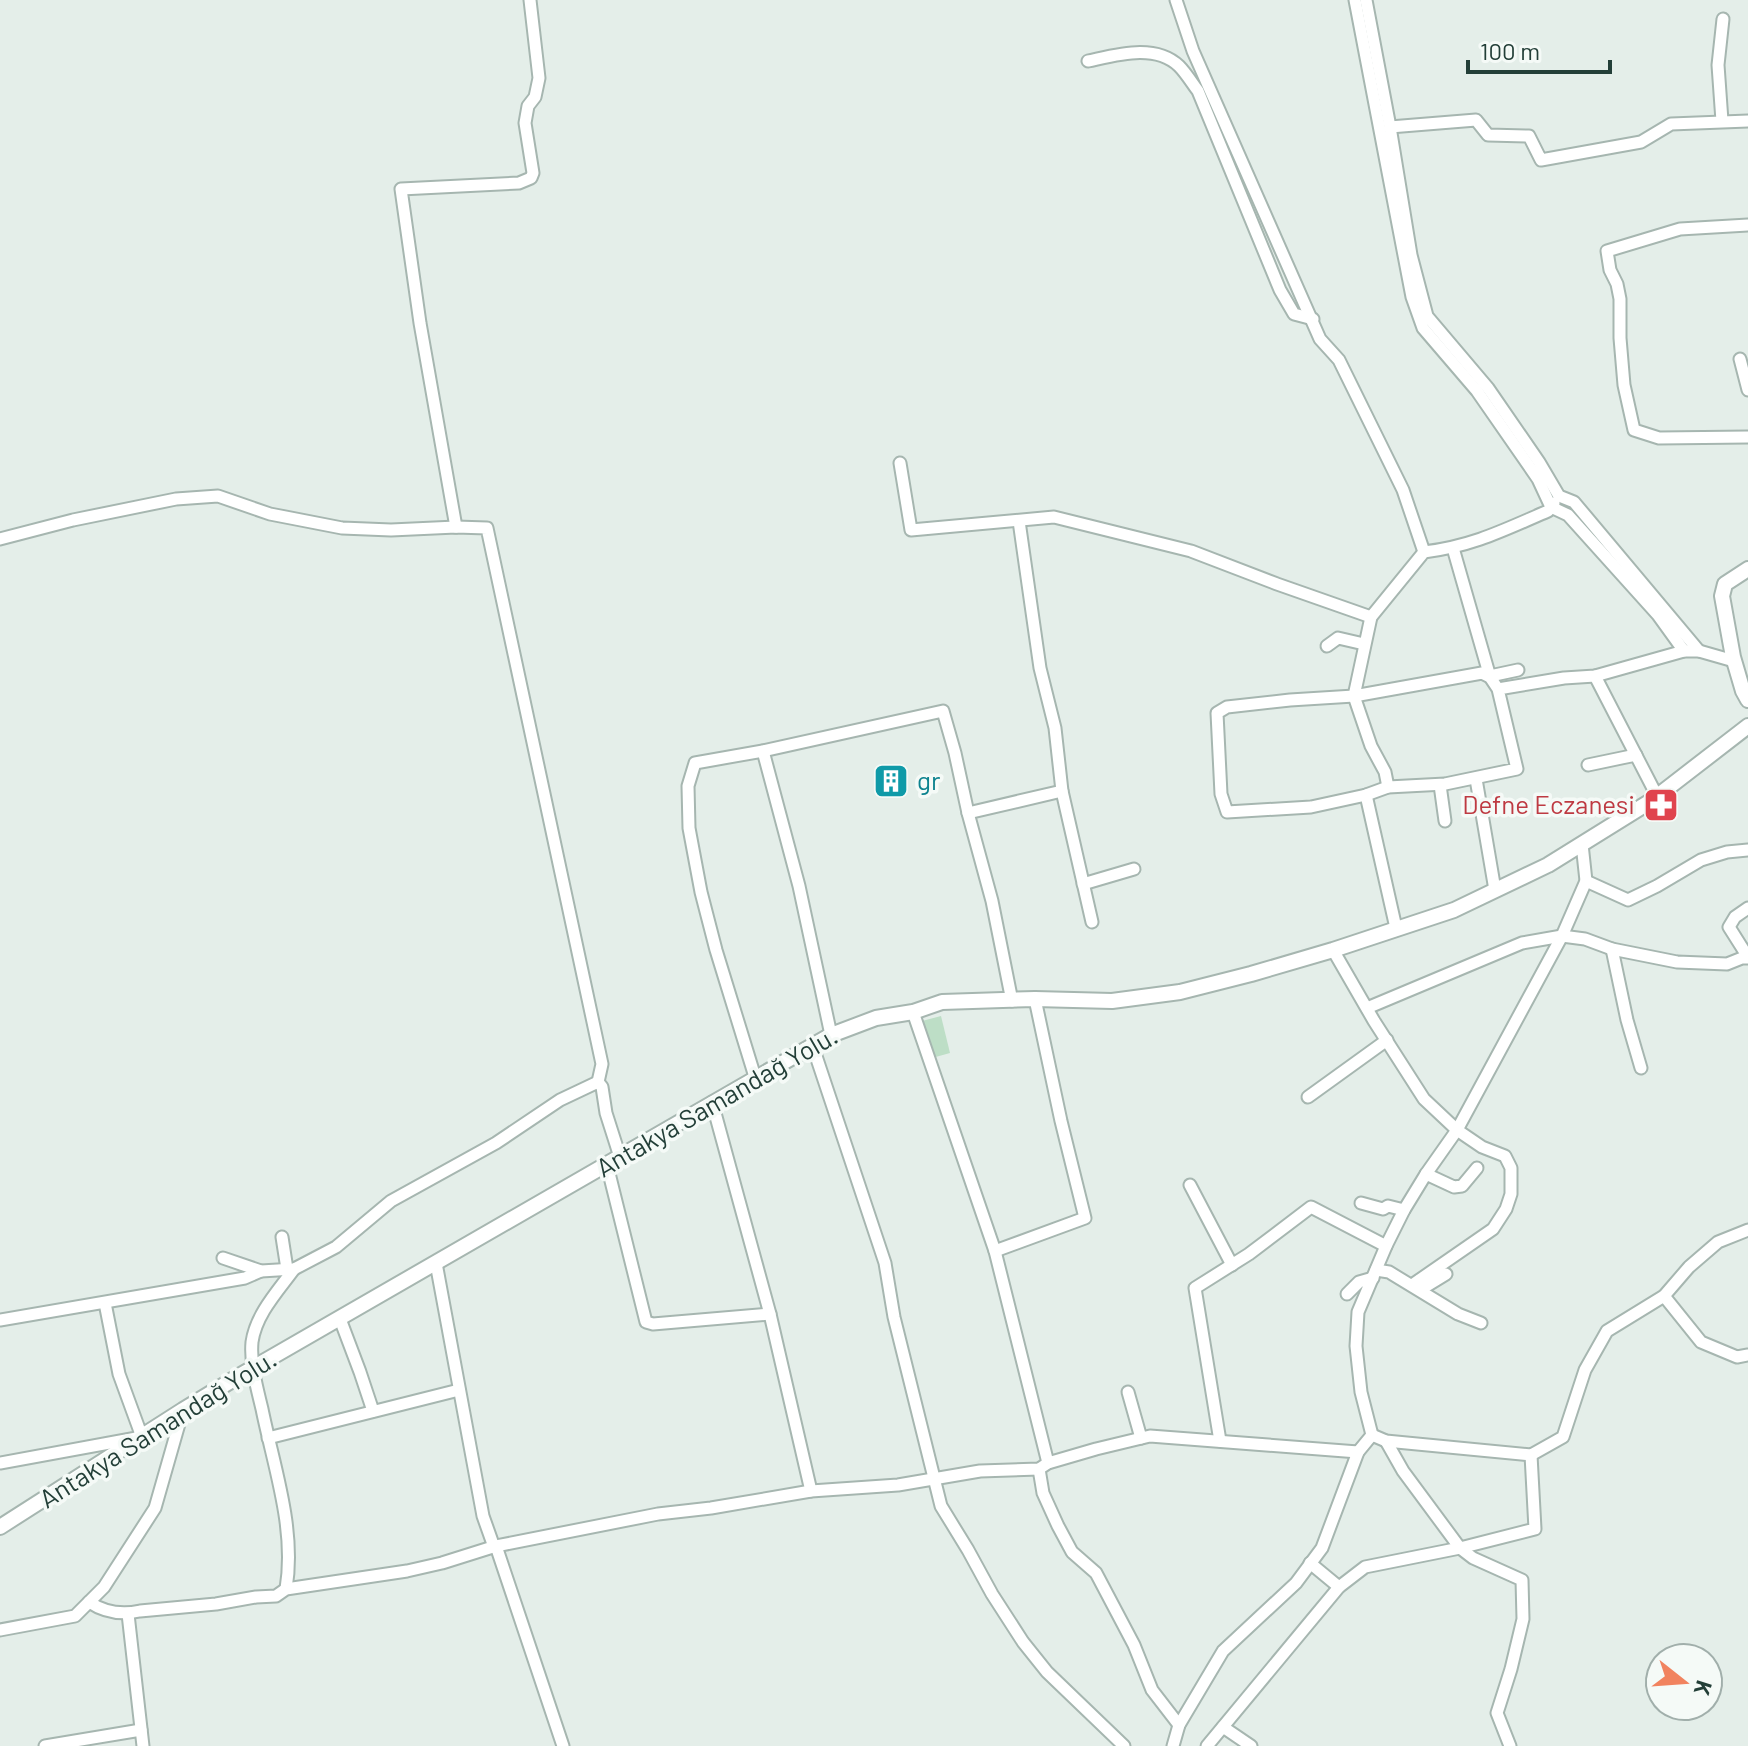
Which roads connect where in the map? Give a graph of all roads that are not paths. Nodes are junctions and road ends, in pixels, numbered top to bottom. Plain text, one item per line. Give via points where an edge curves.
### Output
1 (530, 0) edge
2 (1176, 0) edge
3 (1355, 0) edge
4 (1366, 0) edge
5 (1723, 19) dead end
6 (1088, 61) dead end
7 (1722, 121) junction
8 (1748, 121) edge
9 (1390, 127) junction
10 (1748, 225) edge
11 (1313, 319) junction
12 (1740, 359) dead end
13 (1748, 390) edge
14 (1748, 437) edge
15 (900, 463) dead end
16 (1559, 496) junction
17 (1551, 507) junction
18 (1019, 521) junction
19 (456, 527) junction
20 (0, 539) edge
21 (1453, 548) junction
22 (1424, 552) junction
23 (1748, 569) edge
24 (1371, 617) junction
25 (1364, 644) junction
26 (1327, 646) dead end
27 (1684, 651) junction
28 (1699, 651) junction
29 (1734, 661) junction
30 (1518, 670) dead end
31 (1595, 676) junction
32 (1490, 677) junction
33 (1498, 689) junction
34 (1354, 696) junction
35 (1748, 700) edge
36 (1748, 727) edge
37 (763, 751) junction
38 (1636, 755) junction
39 (1588, 765) dead end
40 (1476, 779) junction
41 (1440, 785) junction
42 (1388, 787) junction
43 (1062, 791) junction
44 (1366, 795) junction
45 (1657, 796) junction
46 (968, 813) junction
47 (1445, 821) dead end
48 (1582, 844) junction
49 (1748, 850) edge
50 (1134, 869) dead end
51 (1586, 881) junction
52 (1083, 884) junction
53 (1495, 890) junction
54 (1748, 908) edge
55 (1092, 922) dead end
56 (1396, 928) junction
57 (1562, 936) junction
58 (1612, 949) junction
59 (1333, 950) junction
60 (1748, 958) edge
61 (1035, 999) junction
62 (1012, 1001) junction
63 (1367, 1008) junction
64 (913, 1012) junction
65 (831, 1035) junction
66 (1387, 1040) junction
67 (812, 1044) junction
68 (1641, 1068) dead end
69 (755, 1077) junction
70 (598, 1082) junction
71 (1308, 1097) dead end
72 (712, 1102) junction
73 (1457, 1130) junction
74 (614, 1161) junction
75 (1477, 1168) dead end
76 (1426, 1174) junction
77 (1190, 1185) dead end
78 (1361, 1203) dead end
79 (1404, 1210) junction
80 (1748, 1230) edge
81 (282, 1237) dead end
82 (1386, 1246) junction
83 (995, 1251) junction
84 (223, 1258) dead end
85 (436, 1263) junction
86 (1232, 1265) junction
87 (291, 1269) junction
88 (261, 1271) junction
89 (1402, 1272) dead end
90 (1374, 1274) junction
91 (1446, 1274) dead end
92 (1417, 1282) junction
93 (1347, 1294) dead end
94 (1664, 1296) junction
95 (105, 1303) junction
96 (770, 1314) junction
97 (340, 1319) junction
98 (0, 1320) edge
99 (1481, 1323) dead end
100 (1748, 1355) edge
101 (253, 1368) junction
102 (459, 1390) junction
103 (1128, 1392) dead end
104 (183, 1410) junction
105 (373, 1411) junction
106 (1372, 1435) junction
107 (142, 1437) junction
108 (268, 1438) junction
109 (1141, 1438) junction
110 (1220, 1441) junction
111 (1386, 1441) junction
112 (1358, 1452) junction
113 (1531, 1455) junction
114 (0, 1463) edge
115 (1043, 1466) junction
116 (935, 1480) junction
117 (811, 1491) junction
118 (0, 1527) edge
119 (495, 1547) junction
120 (1460, 1548) junction
121 (1310, 1563) junction
122 (1339, 1587) junction
123 (286, 1589) junction
124 (89, 1602) junction
125 (128, 1614) junction
126 (0, 1630) edge
127 (1179, 1725) junction
128 (1223, 1727) junction
129 (141, 1730) junction
130 (45, 1746) edge
131 (143, 1746) edge
132 (563, 1746) edge
133 (1124, 1746) edge
134 (1173, 1746) edge
135 (1207, 1746) edge
136 (1251, 1746) edge
137 (1510, 1746) edge

1 - 19 street via 539,78 525,123 531,178 401,189
2 - 11 street via 1193,51
3 - 17 street via 1412,297 1423,328 1477,391 1538,479
4 - 9 street
5 - 7 street via 1718,65
6 - 11 street via 1157,53 1177,64 1198,91 1280,290 1294,314
7 - 8 street
7 - 9 street via 1671,124 1641,142 1541,160 1529,136 1488,135 1476,120
9 - 16 street via 1427,316 1488,388
10 - 14 street via 1680,229 1607,251 1620,299 1624,385 1634,430 1659,438
11 - 22 street via 1403,490
12 - 13 street
15 - 18 street via 911,530
16 - 17 street
16 - 28 street via 1574,502
17 - 21 street
17 - 27 street via 1568,515
18 - 24 street via 1054,517 1191,551
18 - 43 street
19 - 20 street via 342,528 270,514 218,496 162,502
19 - 70 street via 487,528 602,1064
21 - 22 street
21 - 32 street
22 - 24 street
23 - 29 street via 1725,584 1722,596
24 - 25 street
25 - 26 street via 1338,638
25 - 34 street
27 - 28 street
27 - 31 street
28 - 29 street
29 - 35 street
30 - 32 street
31 - 33 street
31 - 38 street
32 - 33 street
32 - 34 street via 1482,673
33 - 40 street via 1517,769
34 - 42 street
34 - 44 street via 1227,707 1217,713 1221,794 1227,812 1311,807
36 - 45 street, Antakya Samandağ Yolu.
37 - 46 street via 943,711
37 - 65 street
37 - 69 street via 695,763 688,786 689,828 701,892
38 - 39 street
38 - 45 street
40 - 41 street
40 - 53 street
41 - 42 street
41 - 47 street
42 - 44 street
43 - 46 street
43 - 52 street
44 - 56 street
45 - 48 street, Antakya Samandağ Yolu.
46 - 62 street
48 - 51 street
48 - 53 street, Antakya Samandağ Yolu.
49 - 51 street via 1701,860 1628,900
50 - 52 street
51 - 57 street
52 - 55 street
53 - 56 street, Antakya Samandağ Yolu.
54 - 60 street via 1729,927
56 - 59 street, Antakya Samandağ Yolu.
57 - 58 street
57 - 63 street via 1522,943
57 - 73 street
58 - 60 street via 1677,962 1727,964
58 - 68 street
59 - 61 street, Antakya Samandağ Yolu. via 1180,992 1112,1001
59 - 63 street
61 - 62 street, Antakya Samandağ Yolu.
61 - 83 street via 1085,1218
62 - 64 street, Antakya Samandağ Yolu. via 942,1002
63 - 66 street
64 - 65 street, Antakya Samandağ Yolu. via 876,1018
64 - 83 street
65 - 67 street, Antakya Samandağ Yolu.
66 - 71 street
66 - 73 street via 1424,1099
67 - 69 street, Antakya Samandağ Yolu.
67 - 116 street via 885,1263
69 - 72 street, Antakya Samandağ Yolu.
70 - 74 street
70 - 87 street via 391,1201 336,1247
72 - 74 street, Antakya Samandağ Yolu.
72 - 96 street
73 - 76 street
73 - 92 street via 1505,1156 1511,1168 1511,1194 1493,1229
74 - 85 street, Antakya Samandağ Yolu.
74 - 96 street via 646,1322
75 - 76 street via 1462,1186 1454,1187
76 - 79 street
77 - 86 street
78 - 79 street
79 - 82 street
80 - 94 street via 1718,1242
81 - 87 street
82 - 86 street via 1311,1207
82 - 90 street
83 - 115 street
84 - 88 street
85 - 97 street, Antakya Samandağ Yolu.
85 - 102 street
86 - 110 street via 1195,1288
87 - 88 street
87 - 101 street via 260,1317 252,1342
88 - 95 street
89 - 92 street
90 - 92 street via 1389,1272 1399,1280
90 - 93 street
90 - 106 street via 1358,1312 1356,1346
91 - 92 street via 1428,1285
92 - 99 street via 1458,1314
94 - 100 street via 1701,1342 1737,1357
94 - 113 street via 1607,1331 1585,1370 1563,1437
95 - 98 street
95 - 107 street via 119,1374
96 - 117 street
97 - 101 street, Antakya Samandağ Yolu.
97 - 105 street
101 - 104 street, Antakya Samandağ Yolu.
101 - 108 street
102 - 105 street
102 - 119 street via 483,1516
103 - 109 street
104 - 107 street, Antakya Samandağ Yolu.
104 - 124 street via 155,1508
105 - 108 street
106 - 111 street
106 - 112 street
107 - 114 street
107 - 118 street, Antakya Samandağ Yolu.
108 - 123 street via 290,1549
109 - 110 street
109 - 115 street
110 - 112 street
111 - 113 street
111 - 120 street
112 - 121 street via 1322,1548
113 - 120 street via 1535,1529
115 - 116 street
115 - 127 street via 1043,1493 1058,1526 1072,1552 1096,1573 1152,1690
116 - 117 street
116 - 133 street via 941,1506 1023,1642
117 - 119 street via 658,1514
119 - 123 street via 407,1571
119 - 132 street
120 - 122 street via 1365,1567
120 - 137 street via 1522,1580 1523,1619 1497,1713
121 - 122 street
121 - 127 street via 1296,1583 1223,1651
122 - 128 street
123 - 125 street via 276,1596
124 - 125 street via 101,1610
124 - 126 street via 75,1616
125 - 129 street
127 - 134 street
128 - 135 street
128 - 136 street
129 - 130 street
129 - 131 street

